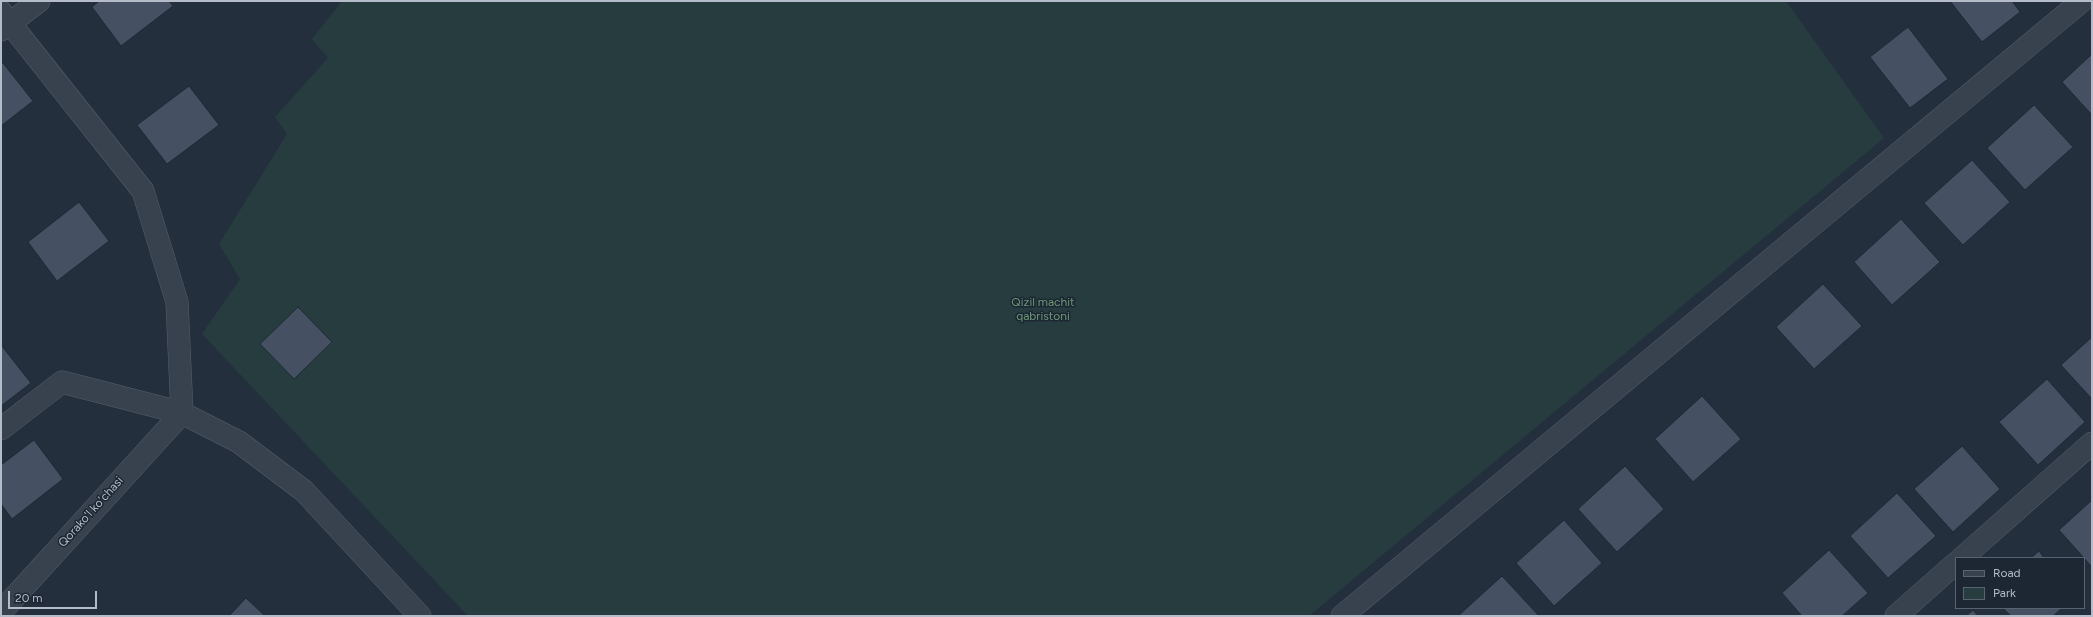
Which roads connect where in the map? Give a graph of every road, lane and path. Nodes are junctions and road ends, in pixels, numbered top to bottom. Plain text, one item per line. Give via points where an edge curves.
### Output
1 (39, 1) edge
2 (2082, 1) edge
3 (4, 22) edge
4 (182, 413) junction
5 (1, 429) edge
6 (2092, 444) edge
7 (1963, 557) edge
8 (1955, 564) edge
9 (1, 612) edge
10 (420, 616) edge
11 (1342, 616) edge
12 (1896, 616) edge

1 - 3 street
2 - 11 street
3 - 4 street via 143,191 177,302
4 - 5 street via 62,382
4 - 9 street, Qorako'l ko'chasi
4 - 10 street via 239,442 304,491
6 - 7 street
8 - 12 street

